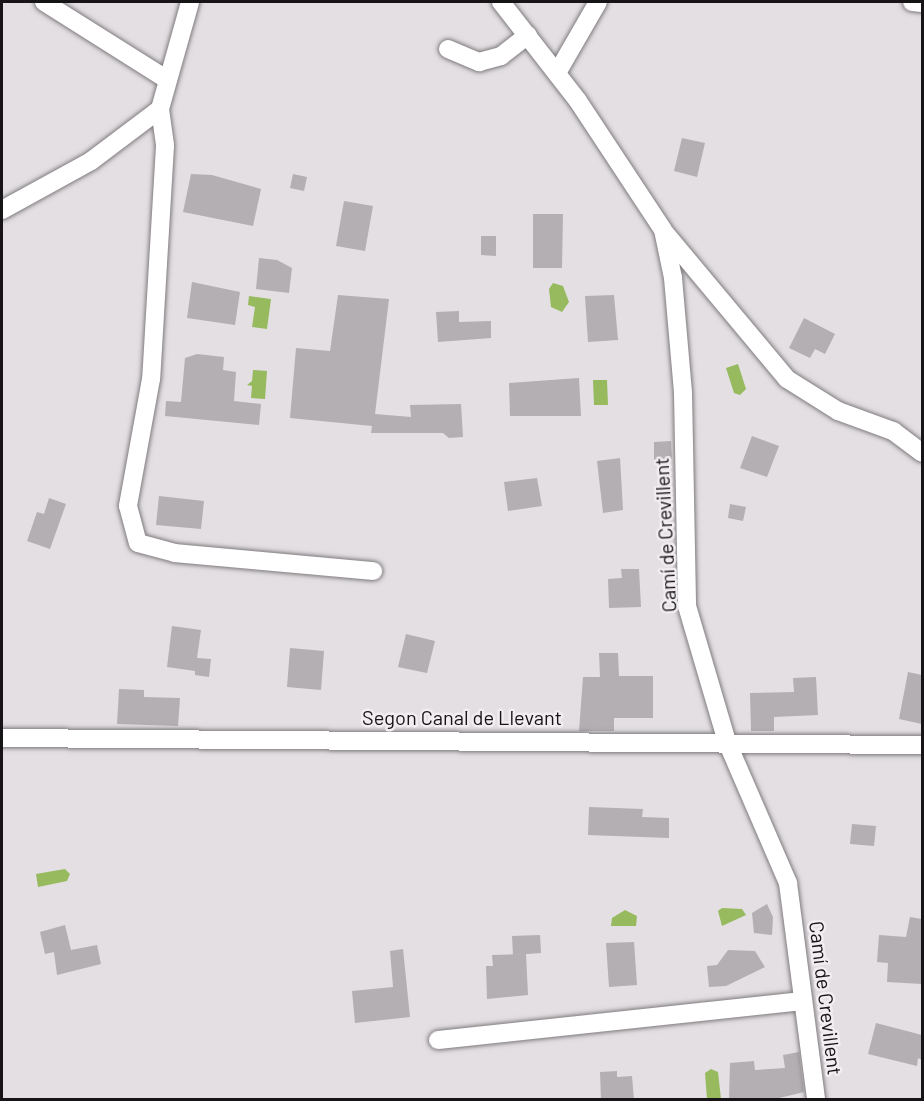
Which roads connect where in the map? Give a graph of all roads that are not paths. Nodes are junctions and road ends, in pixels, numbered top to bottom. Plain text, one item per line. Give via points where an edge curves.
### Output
1 (44, 2) edge
2 (190, 2) edge
3 (501, 2) edge
4 (598, 2) edge
5 (912, 2) edge
6 (922, 3) edge
7 (528, 35) junction
8 (448, 49) dead end
9 (557, 73) junction
10 (168, 80) junction
11 (160, 109) junction
12 (2, 210) edge
13 (663, 230) junction
14 (922, 453) edge
15 (373, 571) dead end
16 (2, 738) edge
17 (727, 742) junction
18 (922, 745) edge
19 (804, 1001) junction
20 (438, 1040) dead end
21 (816, 1100) edge

1 - 10 street
2 - 10 street
3 - 7 street, Camí de Crevillent
4 - 9 street
5 - 6 street
7 - 8 street via 501,56 479,62
7 - 9 street, Camí de Crevillent
9 - 13 street, Camí de Crevillent
10 - 11 street
11 - 12 street via 91,161
11 - 15 street via 165,146 151,379 128,506 138,543 175,553
13 - 14 street via 787,379 838,411 893,431
13 - 17 street, Camí de Crevillent via 673,278 683,393 687,606
16 - 17 street, Segon Canal de Llevant
17 - 18 street, Segon Canal de Llevant
17 - 19 street, Camí de Crevillent via 788,883
19 - 20 street
19 - 21 street, Camí de Crevillent

